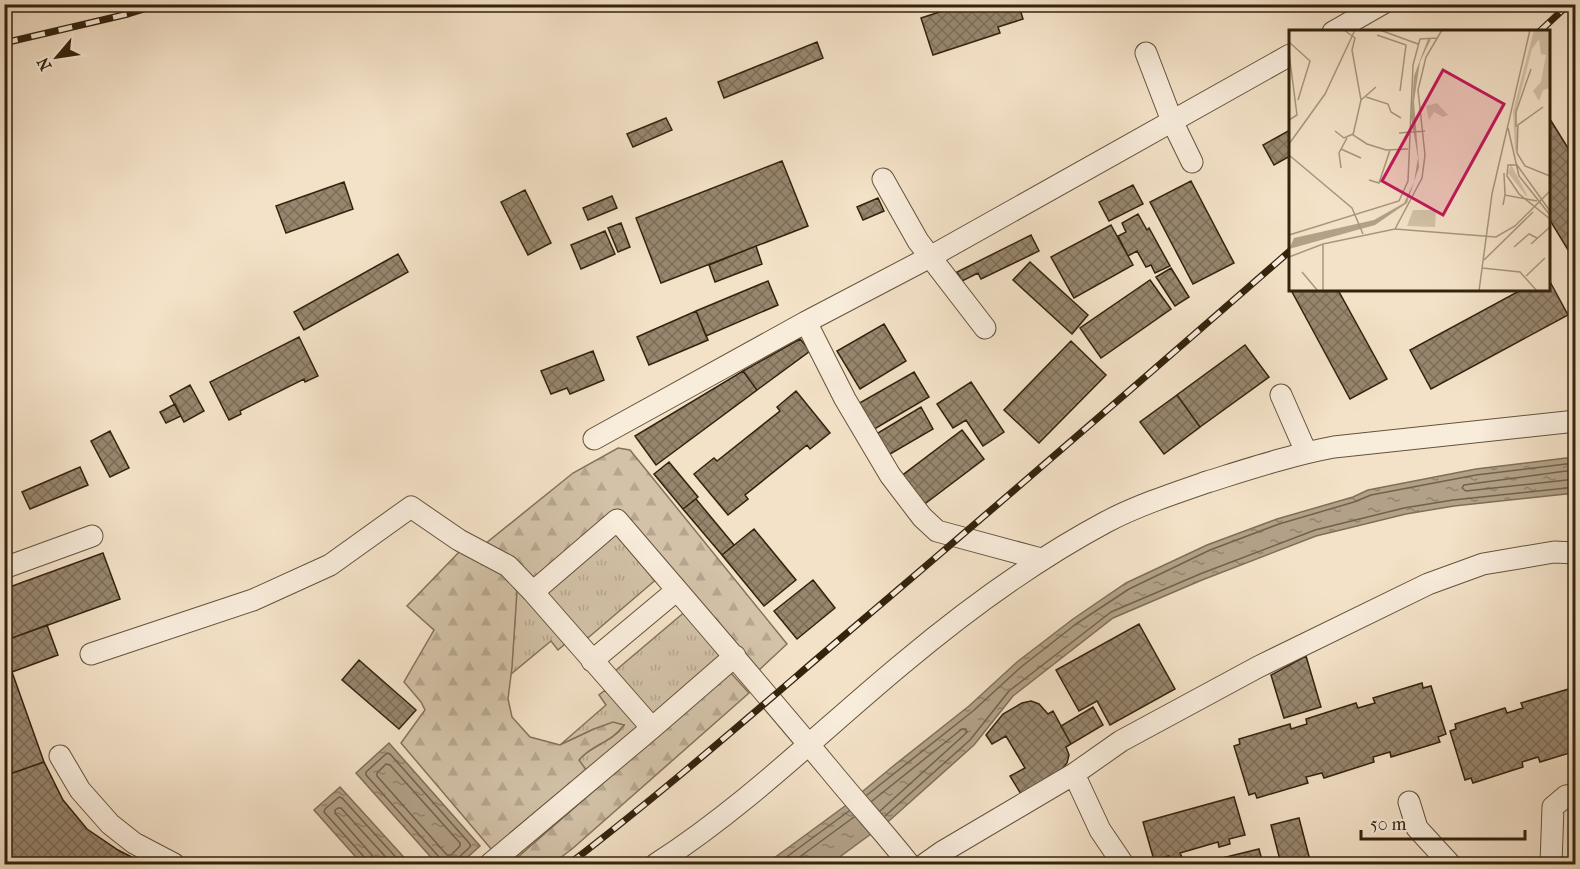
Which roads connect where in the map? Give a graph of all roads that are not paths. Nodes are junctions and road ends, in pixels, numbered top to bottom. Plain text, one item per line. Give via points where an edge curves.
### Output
1 (1382, 4) edge
2 (1336, 30) edge
3 (1146, 53) dead end
4 (1289, 56) edge
5 (1172, 121) junction
6 (1192, 162) dead end
7 (884, 179) dead end
8 (930, 257) junction
9 (806, 322) junction
10 (985, 328) dead end
11 (1281, 394) dead end
12 (1575, 421) edge
13 (594, 439) dead end
14 (1306, 452) junction
15 (92, 536) dead end
16 (1575, 553) edge
17 (1041, 560) junction
18 (4, 568) edge
19 (677, 590) junction
20 (533, 592) junction
21 (91, 654) dead end
22 (735, 657) junction
23 (592, 661) junction
24 (652, 729) junction
25 (810, 745) junction
26 (60, 756) dead end
27 (1074, 774) junction
28 (1575, 794) edge
29 (1410, 802) dead end
30 (174, 864) edge
31 (490, 864) edge
32 (656, 864) edge
33 (909, 864) edge
34 (925, 864) edge
35 (1123, 864) edge
36 (1450, 864) edge
37 (1551, 864) edge

1 - 2 street
3 - 5 street
4 - 5 street
5 - 6 street
5 - 8 street
7 - 8 street
8 - 9 street
8 - 10 street
9 - 13 street
9 - 17 street via 890,476 922,517 937,531
11 - 14 street
12 - 14 street
14 - 17 street via 1172,494 1108,521
15 - 18 street
16 - 27 street via 1554,552 1483,564 1428,584 1258,667 1121,741
17 - 25 street via 902,664
19 - 20 street via 617,520
19 - 22 street
19 - 23 street
20 - 21 street via 508,566 459,540 411,507 330,566 253,600
20 - 23 street
22 - 24 street
22 - 25 street
23 - 24 street
24 - 31 street
25 - 32 street via 730,812
25 - 33 street
26 - 30 street via 80,790 110,824 134,843
27 - 34 street
27 - 35 street via 1100,830
28 - 37 street via 1553,807
29 - 36 street via 1417,828

